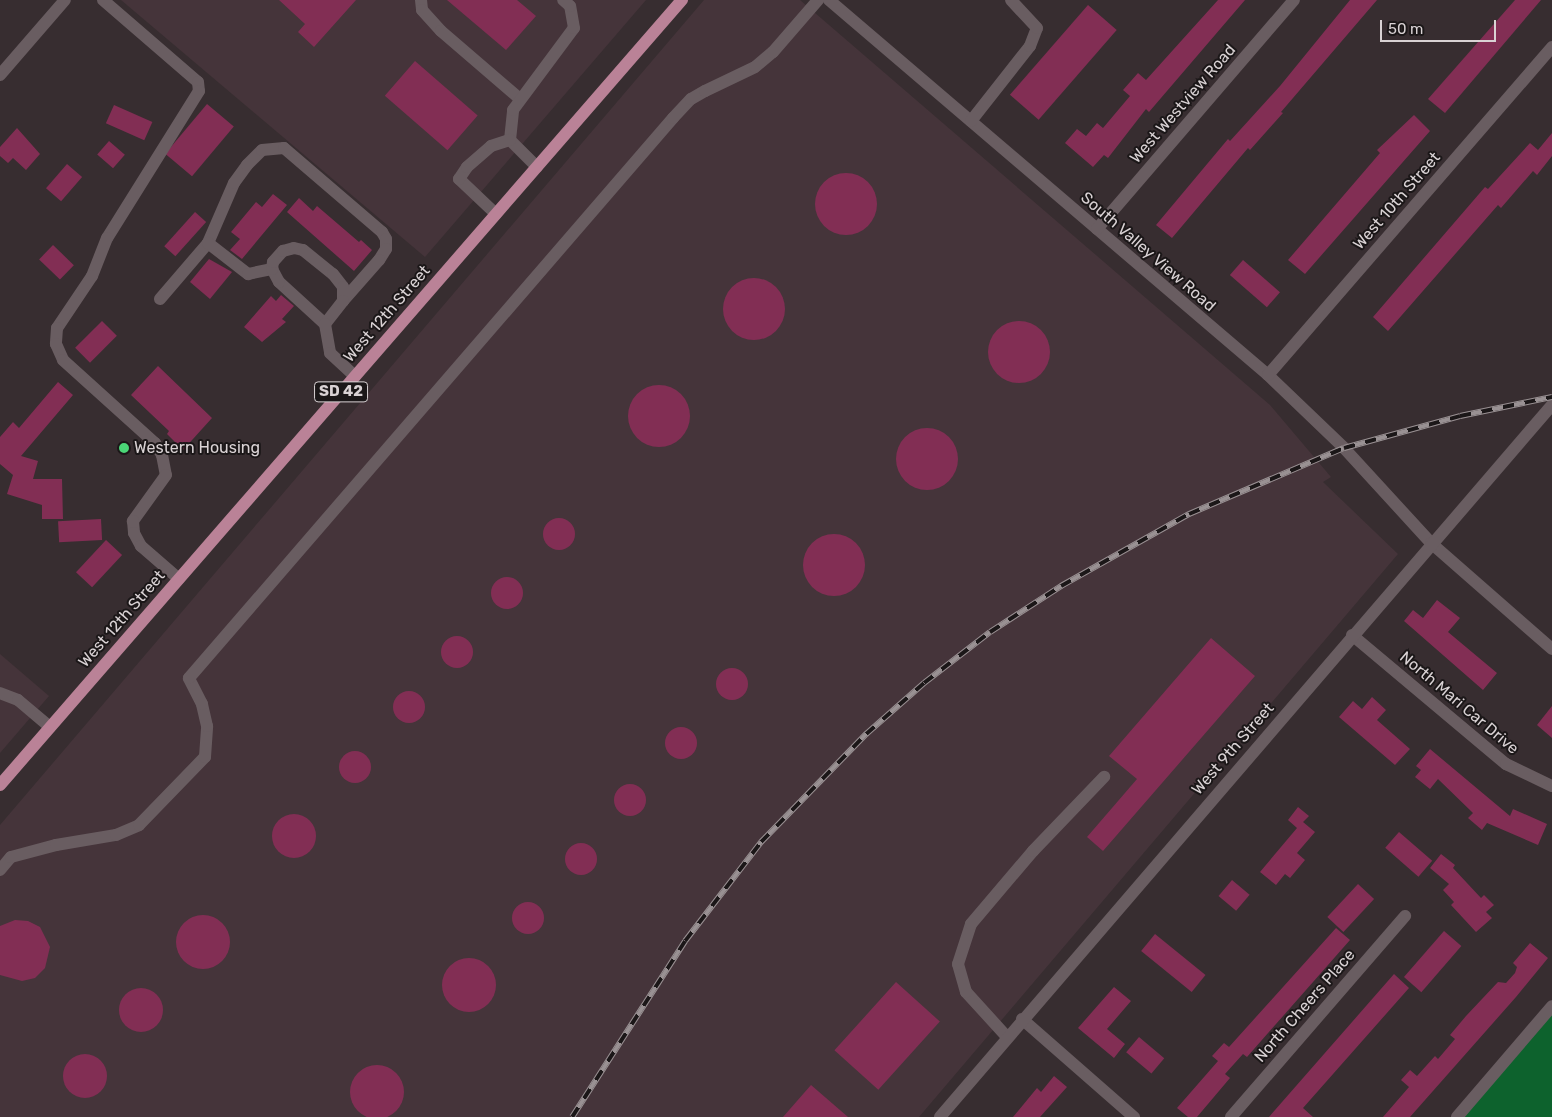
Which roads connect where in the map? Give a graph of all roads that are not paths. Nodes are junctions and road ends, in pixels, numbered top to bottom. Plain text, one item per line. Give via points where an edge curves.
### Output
1 (65, 0) edge
2 (103, 0) edge
3 (422, 0) edge
4 (563, 0) edge
5 (682, 0) edge
6 (818, 0) edge
7 (830, 0) edge
8 (1011, 0) edge
9 (1294, 0) edge
10 (1552, 47) edge
11 (0, 75) edge
12 (520, 99) junction
13 (971, 121) junction
14 (510, 140) junction
15 (537, 167) junction
16 (496, 214) junction
17 (1096, 229) junction
18 (208, 243) junction
19 (272, 270) junction
20 (160, 300) dead end
21 (343, 300) junction
22 (326, 324) junction
23 (1268, 375) junction
24 (354, 376) junction
25 (1552, 404) edge
26 (1431, 543) junction
27 (179, 579) junction
28 (1352, 635) junction
29 (1552, 650) edge
30 (0, 693) edge
31 (50, 727) junction
32 (1104, 777) dead end
33 (0, 785) edge
34 (1552, 786) edge
35 (0, 870) edge
36 (1405, 916) dead end
37 (1552, 1006) edge
38 (1022, 1019) junction
39 (1007, 1037) junction
40 (942, 1116) edge
41 (1134, 1117) edge
42 (1231, 1117) edge
43 (1457, 1117) edge

1 - 11 street
2 - 27 street via 198,82 199,91 108,238 92,276 57,328 56,344 63,360 155,443 162,455 166,475 133,521 134,533 141,546
3 - 12 street via 422,10 441,31
4 - 12 street via 570,6 574,28
5 - 15 main road, West 12th Street / SD 42
6 - 35 street via 773,52 755,67 691,99 673,118 189,678 202,704 207,726 205,756 139,825 116,835 56,845 11,857
7 - 13 street, South Valley View Road
8 - 13 street via 1037,28 1030,46
9 - 17 street, West Westview Road
10 - 23 street, West 10th Street
12 - 14 street via 513,110
13 - 17 street, South Valley View Road
14 - 15 street
14 - 16 street via 491,146 467,167 459,179
15 - 16 main road, West 12th Street / SD 42
16 - 24 main road, West 12th Street / SD 42
17 - 23 street, South Valley View Road
18 - 19 street via 248,274
18 - 20 street
18 - 21 street via 234,183 248,165 262,150 284,148 382,232 386,240 386,249 379,260
19 - 21 street via 273,262 283,251 303,250 333,274 343,287
19 - 22 street via 279,282
21 - 22 street
22 - 24 street via 330,353
23 - 26 street, South Valley View Road via 1344,448
24 - 27 main road, West 12th Street / SD 42
25 - 26 street, West 9th Street
26 - 28 street, West 9th Street
26 - 29 street, South Valley View Road
27 - 31 main road, West 12th Street / SD 42
28 - 34 street, North Mari Car Drive via 1506,764
28 - 38 street, West 9th Street
30 - 31 street via 18,700
31 - 33 main road, West 12th Street / SD 42
32 - 39 street via 1033,851 970,924 958,964 966,992
36 - 42 street, North Cheers Place
37 - 43 street
38 - 39 street, West 9th Street
38 - 41 street
39 - 40 street, West 9th Street

